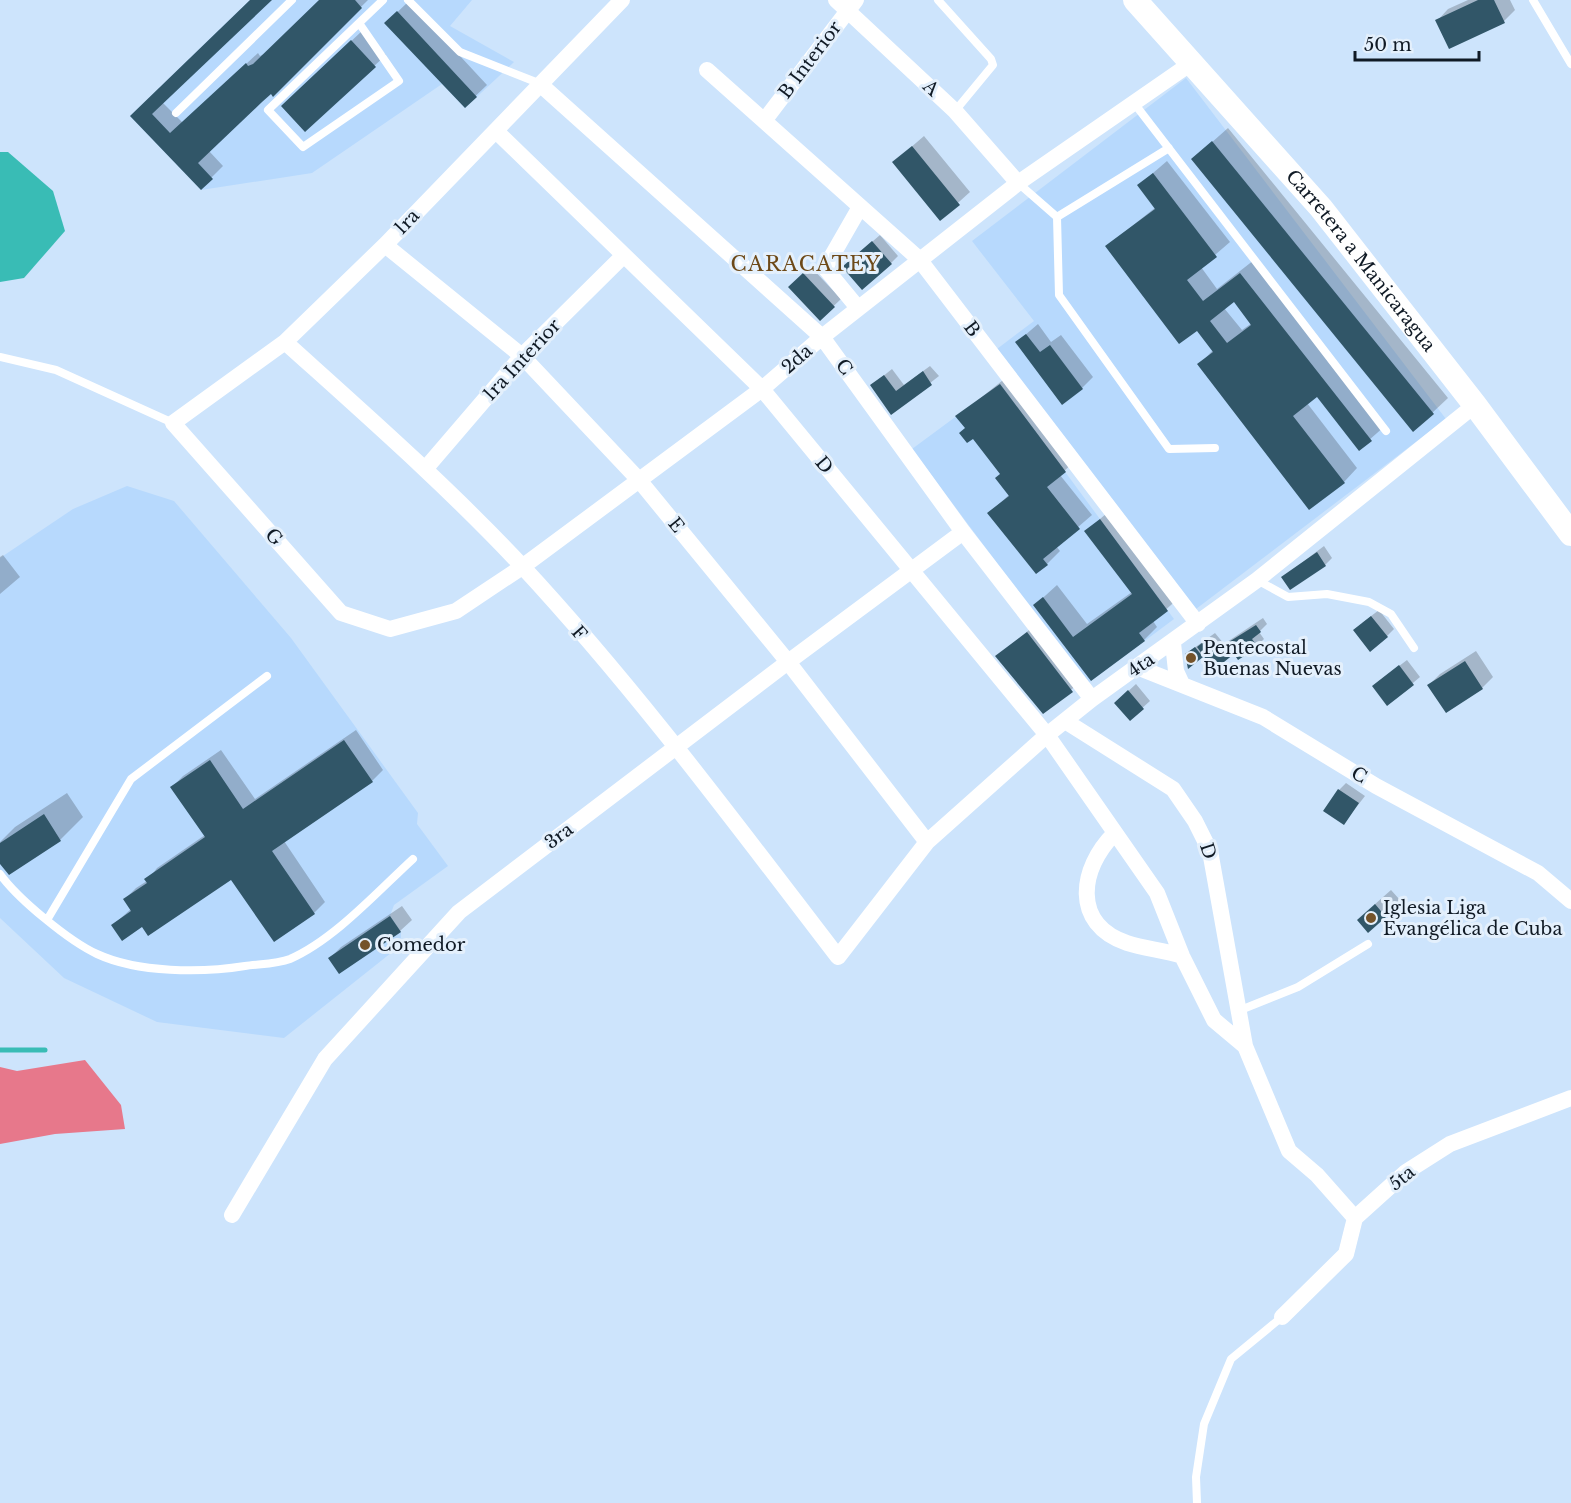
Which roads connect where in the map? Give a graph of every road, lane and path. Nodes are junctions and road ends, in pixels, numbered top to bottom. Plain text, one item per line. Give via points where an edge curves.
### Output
1 (292, 0) edge
2 (383, 0) edge
3 (408, 0) edge
4 (622, 0) edge
5 (938, 0) edge
6 (1135, 0) edge
7 (1533, 0) edge
8 (847, 4) edge
9 (359, 23) junction
10 (1190, 63) junction
11 (1571, 64) edge
12 (707, 70) dead end
13 (541, 85) junction
14 (1134, 103) junction
15 (955, 111) junction
16 (176, 113) dead end
17 (764, 121) junction
18 (496, 131) junction
19 (1169, 148) junction
20 (1018, 183) junction
21 (861, 207) junction
22 (1057, 217) junction
23 (385, 245) junction
24 (623, 256) junction
25 (920, 259) junction
26 (858, 309) junction
27 (822, 337) junction
28 (285, 342) junction
29 (522, 356) junction
30 (0, 357) edge
31 (762, 389) junction
32 (1475, 405) junction
33 (173, 423) junction
34 (1386, 431) dead end
35 (1215, 448) dead end
36 (426, 468) junction
37 (639, 480) junction
38 (963, 532) junction
39 (1571, 534) edge
40 (522, 567) junction
41 (910, 570) junction
42 (1257, 580) junction
43 (1198, 624) junction
44 (390, 629) joint
45 (1173, 644) junction
46 (1414, 648) dead end
47 (788, 662) junction
48 (1137, 667) junction
49 (267, 676) dead end
50 (1182, 684) junction
51 (1092, 699) junction
52 (1065, 722) junction
53 (1047, 735) junction
54 (677, 747) junction
55 (1114, 834) junction
56 (927, 842) junction
57 (413, 859) dead end
58 (0, 874) edge
59 (1571, 901) edge
60 (47, 920) junction
61 (1368, 944) dead end
62 (1182, 956) junction
63 (838, 957) joint
64 (1238, 1011) junction
65 (1245, 1046) junction
66 (1571, 1098) edge
67 (232, 1215) dead end
68 (1355, 1218) junction
69 (1282, 1317) joint
70 (1197, 1503) edge

1 - 16 lane
2 - 9 lane
3 - 13 lane via 460,52
4 - 13 street, 1ra
5 - 15 lane via 993,65
6 - 10 main road, Carretera a Manicaragua
7 - 11 lane
8 - 15 street, A
8 - 17 street, B Interior
9 - 9 lane via 268,110 303,147 399,81
10 - 14 street, 2da
10 - 32 main road, Carretera a Manicaragua via 1321,208
12 - 17 street, B
13 - 18 street, 1ra
13 - 27 street, C
14 - 19 lane
14 - 20 street, 2da
15 - 20 street, A
17 - 21 street, B
18 - 23 street, 1ra
18 - 24 street, D
19 - 22 lane
19 - 34 lane
20 - 22 lane
20 - 25 street, 2da
21 - 25 street, B
21 - 26 street via 825,268
22 - 35 lane via 1059,295 1169,449
23 - 28 street, 1ra
23 - 29 street, E
24 - 29 street, 1ra Interior
24 - 31 street, D
25 - 26 street, 2da
25 - 43 street, B
26 - 27 street, 2da
27 - 31 street, 2da
27 - 38 street, C
28 - 33 street, 1ra
28 - 36 street, F
29 - 36 street, 1ra Interior
29 - 37 street, E
30 - 33 lane via 56,370
31 - 37 street, 2da
31 - 41 street, D
32 - 39 main road, Carretera a Manicaragua
32 - 42 street, 4ta
33 - 44 street, G via 341,613
36 - 40 street, F
37 - 40 street, 2da
37 - 47 street, E
38 - 41 street, 3ra
38 - 51 street, C
40 - 44 street, 2da via 456,611
40 - 54 street, F
41 - 47 street, 3ra
41 - 53 street, D
42 - 43 street, 4ta
42 - 46 lane via 1288,597 1327,594 1369,602 1391,614
43 - 45 street, 4ta
45 - 48 street, 4ta
45 - 50 street
47 - 54 street, 3ra
47 - 56 street, E
48 - 50 street, C
48 - 51 street, 4ta
49 - 60 lane via 131,779
50 - 59 street, C via 1263,717 1376,786 1538,873
51 - 52 street, 4ta
52 - 53 street, 4ta
52 - 64 street, D via 1173,789 1196,821 1210,851
53 - 55 street, D
53 - 56 street, 4ta
54 - 63 street, F
54 - 67 street, 3ra via 459,912 325,1059
55 - 62 street, D via 1157,893
55 - 62 street via 1103,845 1087,875 1087,903 1095,919 1106,932 1128,943
56 - 63 street, 4ta
57 - 60 lane via 339,928 289,959 213,971 143,967 97,954
58 - 60 lane via 13,892
61 - 64 lane via 1298,987
62 - 65 street, D via 1214,1020
64 - 65 street, D
65 - 68 street, D via 1289,1151 1317,1175
66 - 68 street, 5ta via 1450,1144 1406,1172
68 - 69 street via 1346,1254
69 - 70 lane via 1232,1359 1204,1424 1196,1477

